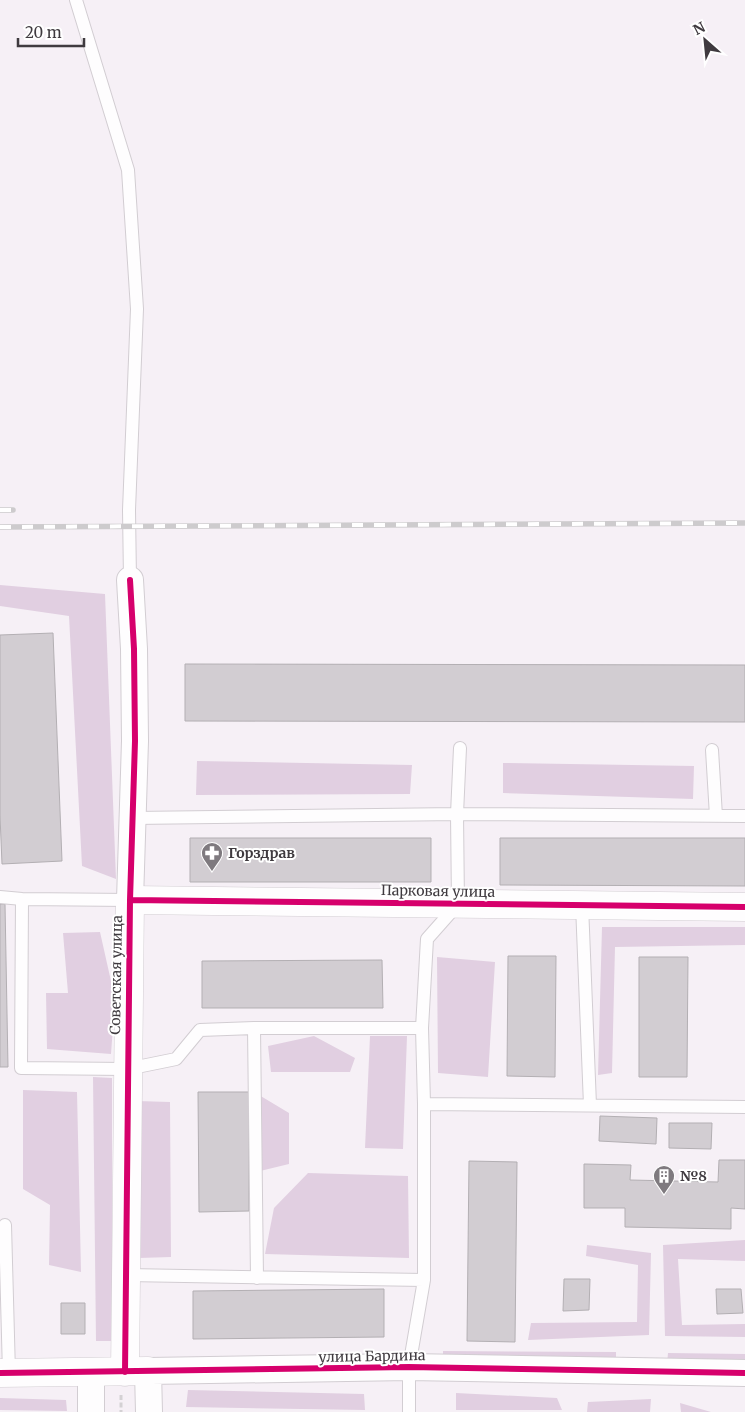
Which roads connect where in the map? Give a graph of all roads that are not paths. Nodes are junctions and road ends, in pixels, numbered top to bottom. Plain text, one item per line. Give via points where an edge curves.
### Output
1 (76, 0) edge
2 (130, 580) joint
3 (460, 748) dead end
4 (712, 750) dead end
5 (457, 814) junction
6 (716, 816) junction
7 (745, 816) edge
8 (133, 818) junction
9 (0, 897) edge
10 (22, 899) junction
11 (130, 900) junction
12 (458, 904) junction
13 (582, 905) junction
14 (745, 907) edge
15 (254, 1028) junction
16 (422, 1028) junction
17 (127, 1069) junction
18 (424, 1104) junction
19 (590, 1106) junction
20 (745, 1107) edge
21 (5, 1225) dead end
22 (127, 1276) junction
23 (257, 1278) junction
24 (424, 1280) junction
25 (408, 1367) junction
26 (91, 1372) junction
27 (4, 1373) edge
28 (745, 1373) edge
29 (131, 1379) junction
30 (91, 1412) edge
31 (149, 1412) edge
32 (409, 1412) edge

1 - 2 lane via 128,170 137,309 129,510
2 - 8 street, Советская улица via 134,658
3 - 5 lane
4 - 6 lane
5 - 6 lane
5 - 8 lane
5 - 12 lane
6 - 7 lane
8 - 11 street, Советская улица
9 - 10 lane
10 - 11 lane
10 - 17 lane via 21,1068
11 - 12 street, Парковая улица
11 - 17 street, Советская улица
12 - 13 street, Парковая улица
12 - 16 lane via 426,939
13 - 14 street, Парковая улица
13 - 19 lane
15 - 16 lane
15 - 17 lane via 200,1030 176,1059
15 - 23 lane
16 - 18 lane
17 - 22 street, Советская улица
18 - 19 lane
18 - 24 lane
19 - 20 lane
21 - 27 lane
22 - 23 lane
22 - 29 street, Советская улица
23 - 24 lane
24 - 25 lane
25 - 28 street, улица Бардина
25 - 29 street, улица Бардина
25 - 32 lane
26 - 27 street, улица Бардина
26 - 29 street, улица Бардина
26 - 30 street
29 - 31 street, Советская улица

